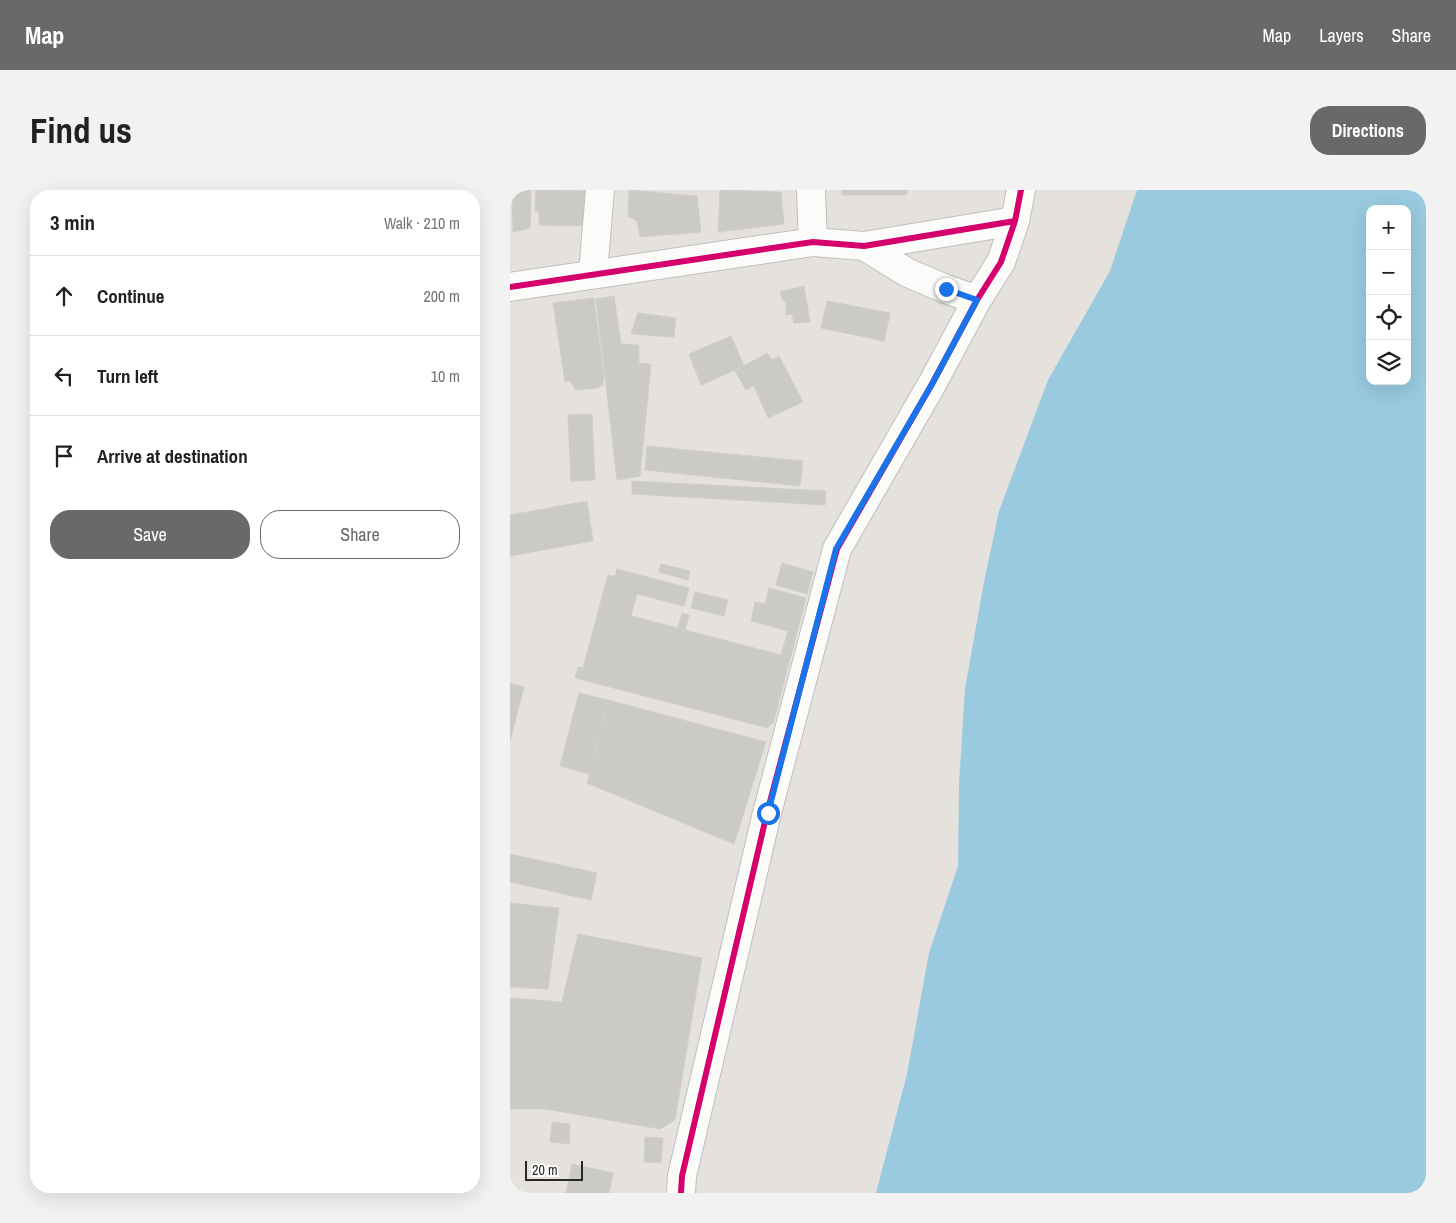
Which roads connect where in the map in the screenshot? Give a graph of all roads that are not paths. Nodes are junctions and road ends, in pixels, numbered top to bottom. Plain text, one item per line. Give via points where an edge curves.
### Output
1 (600, 190) edge
2 (811, 190) edge
3 (1021, 190) edge
4 (1015, 221) junction
5 (813, 242) junction
6 (864, 246) junction
7 (593, 273) junction
8 (510, 287) edge
9 (977, 300) junction
10 (680, 1193) edge

1 - 7 street
2 - 5 street
3 - 4 street
4 - 6 street
4 - 9 street via 1000,262
5 - 6 street
5 - 7 street
6 - 9 street via 908,273
7 - 8 street
9 - 10 street via 836,549 768,813

